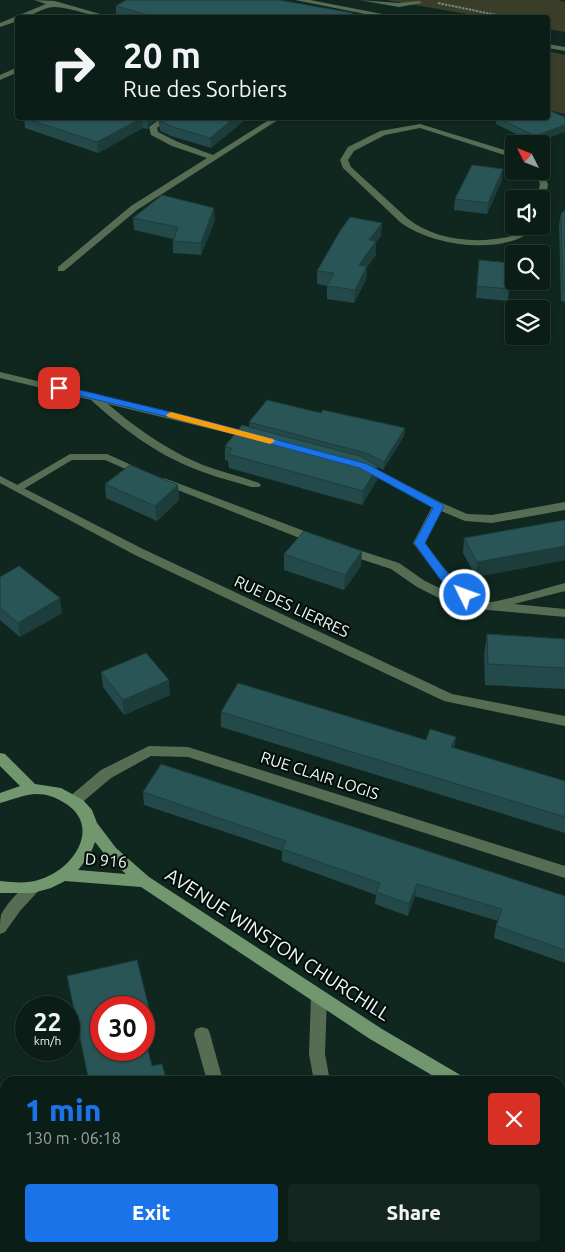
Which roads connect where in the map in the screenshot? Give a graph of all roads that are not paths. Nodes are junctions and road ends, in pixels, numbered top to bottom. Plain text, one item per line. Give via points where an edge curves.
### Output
1 (37, 0) edge
2 (61, 0) edge
3 (298, 0) edge
4 (362, 0) edge
5 (419, 3) road end
6 (53, 4) junction
7 (26, 15) edge
8 (99, 15) edge
9 (383, 15) edge
10 (15, 19) edge
11 (0, 25) edge
12 (550, 46) edge
13 (565, 49) edge
14 (15, 70) edge
15 (0, 78) edge
16 (163, 120) edge
17 (274, 120) edge
18 (416, 120) edge
19 (420, 126) junction
20 (505, 153) edge
21 (212, 157) junction
22 (524, 235) edge
23 (61, 269) dead end
24 (0, 375) edge
25 (93, 396) junction
26 (262, 439) edge
27 (354, 464) edge
28 (0, 479) edge
29 (255, 485) dead end
30 (18, 488) junction
31 (438, 506) junction
32 (565, 506) edge
33 (565, 587) edge
34 (488, 606) junction
35 (565, 613) edge
36 (565, 721) edge
37 (0, 758) edge
38 (32, 789) junction
39 (0, 798) edge
40 (74, 801) junction
41 (90, 825) junction
42 (565, 872) edge
43 (65, 875) junction
44 (144, 881) junction
45 (0, 887) edge
46 (35, 887) junction
47 (0, 928) edge
48 (318, 997) junction
49 (202, 1034) dead end
50 (214, 1076) edge
51 (321, 1076) edge
52 (447, 1076) edge

1 - 6 street
2 - 6 street
3 - 9 street
4 - 5 street via 399,5
6 - 7 street
6 - 8 street
10 - 11 street
12 - 13 street
14 - 15 street
16 - 21 street via 154,126 154,133
17 - 21 street
18 - 19 street
19 - 20 street
19 - 22 street via 382,133 351,149 344,160 347,168 413,228 428,234 452,241 485,242
21 - 23 street via 134,208
24 - 25 street
25 - 26 street
25 - 29 street via 105,408 167,450 194,464
27 - 31 street via 364,466
28 - 30 street, RUE DES LIERRES
30 - 34 street via 70,457 107,457 253,517 394,566 453,600
30 - 36 street, RUE DES LIERRES via 138,552 449,698
31 - 32 street via 465,517 492,519
31 - 34 street via 420,543 444,576 465,595
33 - 34 street
34 - 35 street
37 - 38 main road
38 - 39 main road
38 - 40 main road via 55,792
40 - 41 main road, AVENUE WINSTON CHURCHILL
40 - 42 street, RUE CLAIR LOGIS via 106,774 148,751 188,752
41 - 43 main road via 86,852
41 - 44 main road, AVENUE WINSTON CHURCHILL via 111,852
43 - 44 main road, D 916
43 - 46 main road
44 - 48 main road, AVENUE WINSTON CHURCHILL
45 - 46 main road
46 - 47 street
48 - 51 street via 317,1054
48 - 52 main road, AVENUE WINSTON CHURCHILL
49 - 50 street

